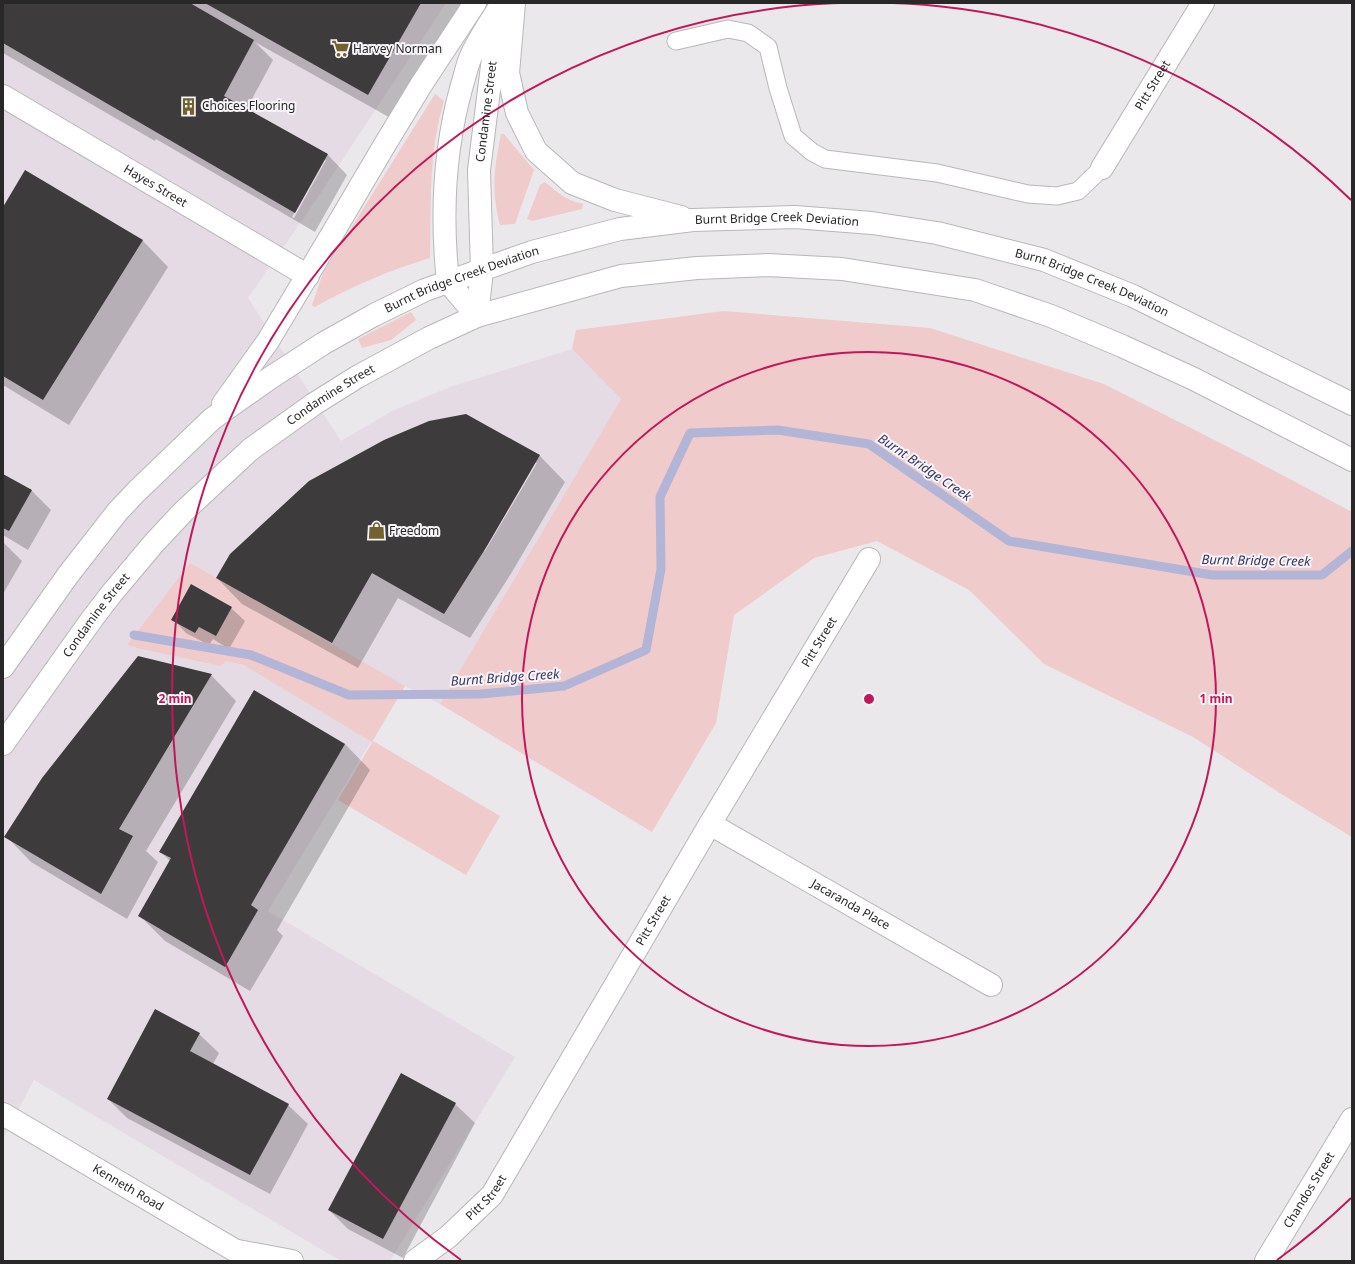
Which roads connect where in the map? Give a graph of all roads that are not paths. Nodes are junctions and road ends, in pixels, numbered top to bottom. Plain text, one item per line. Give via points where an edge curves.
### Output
1 (475, 3) edge
2 (502, 3) edge
3 (509, 3) edge
4 (514, 3) edge
5 (1203, 3) edge
6 (676, 41) dead end
7 (3, 96) edge
8 (1102, 168) joint
9 (692, 220) junction
10 (482, 270) junction
11 (308, 276) junction
12 (448, 282) junction
13 (477, 316) junction
14 (1352, 404) edge
15 (212, 419) junction
16 (1352, 460) edge
17 (869, 559) dead end
18 (5, 664) edge
19 (3, 744) edge
20 (710, 824) junction
21 (991, 985) dead end
22 (3, 1114) edge
23 (1352, 1119) edge
24 (244, 1256) edge
25 (292, 1261) edge
26 (415, 1261) edge
27 (1266, 1261) edge

1 - 11 main road via 421,85
2 - 12 main road, Condamine Street via 471,56 450,134 444,246
3 - 10 main road, Condamine Street via 493,58 479,170
4 - 9 main road via 508,73 517,113 536,152 572,183 614,200
5 - 8 main road, Pitt Street
6 - 8 lane via 728,29 748,33 768,47 793,136 824,159 937,173 1028,194 1057,196 1078,191
7 - 11 main road, Hayes Street
9 - 10 main road, Burnt Bridge Creek Deviation via 620,229 532,252
9 - 14 main road, Burnt Bridge Creek Deviation via 795,217 872,223 937,233 1044,260 1133,296
10 - 12 main road, Burnt Bridge Creek Deviation
10 - 13 main road, Condamine Street
11 - 15 main road via 268,341
12 - 13 main road
12 - 15 main road, Burnt Bridge Creek Deviation via 374,315 324,343
13 - 16 main road via 621,276 697,268 768,265 827,268 910,279 975,290 1051,316 1194,379
13 - 19 main road, Condamine Street via 429,338 357,377 251,449 184,511 154,543 92,619
15 - 18 main road via 118,511 68,575
17 - 20 main road, Pitt Street
20 - 21 main road, Jacaranda Place
20 - 26 main road, Pitt Street via 492,1195 448,1237
22 - 24 main road, Kenneth Road
23 - 27 main road, Chandos Street
24 - 25 main road

